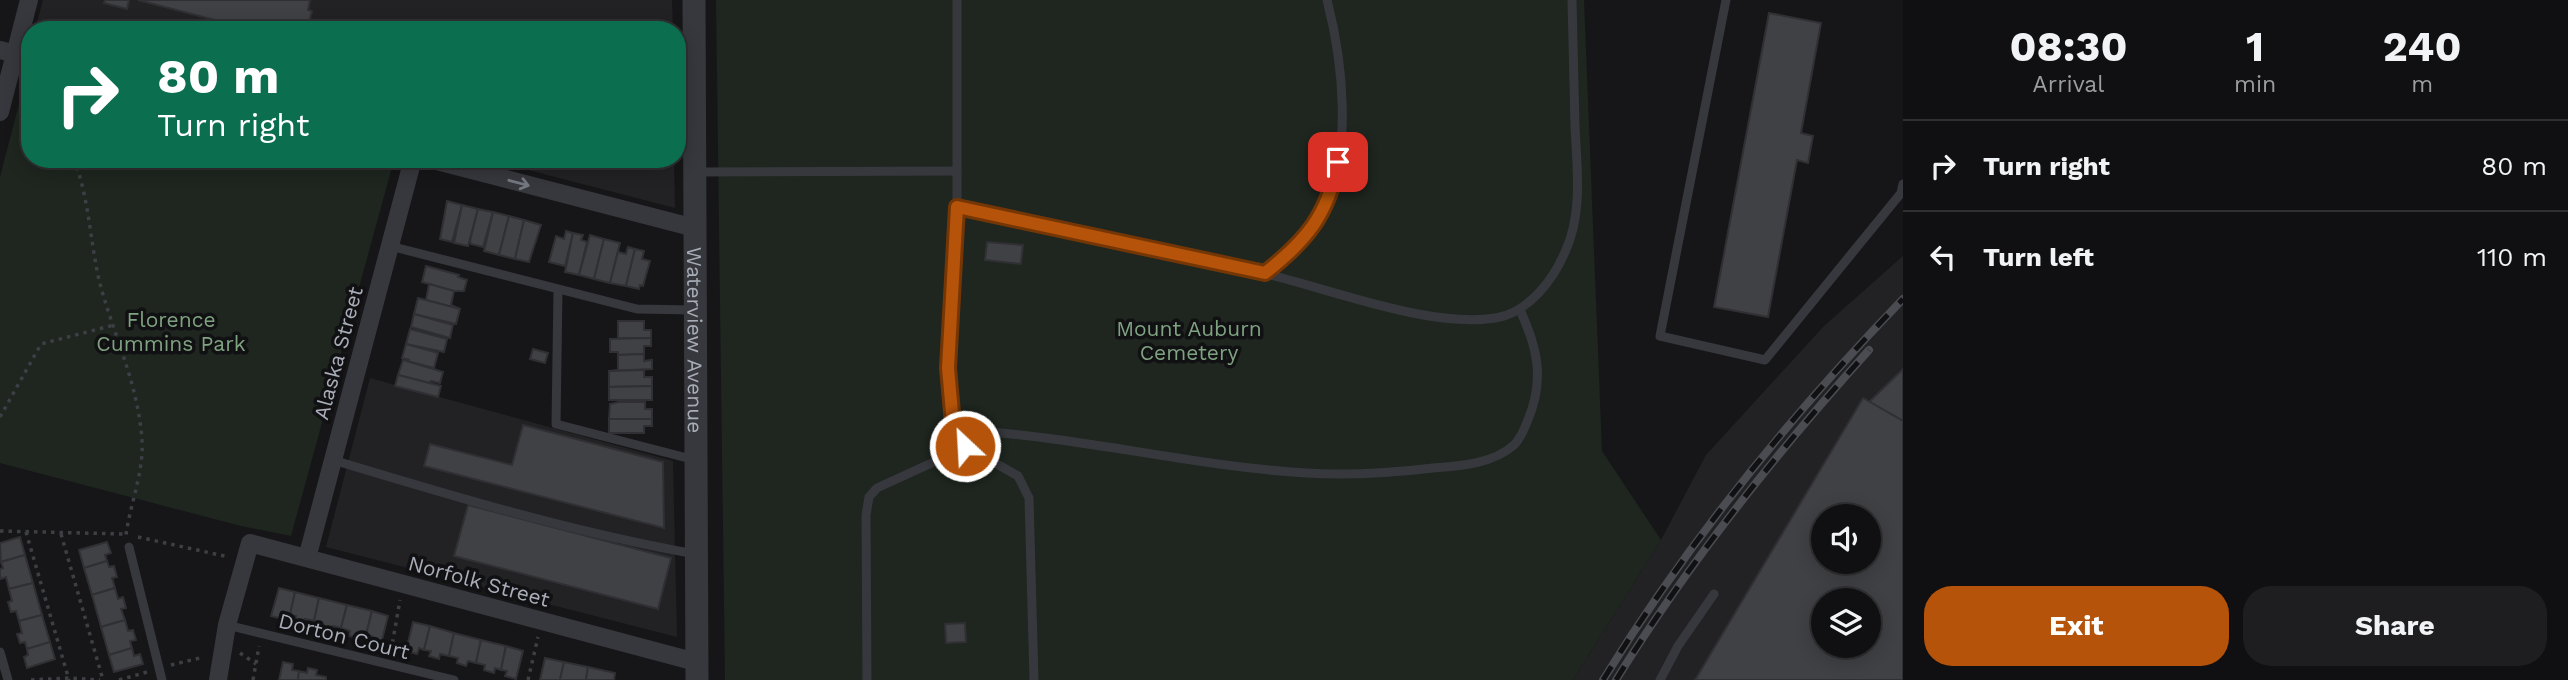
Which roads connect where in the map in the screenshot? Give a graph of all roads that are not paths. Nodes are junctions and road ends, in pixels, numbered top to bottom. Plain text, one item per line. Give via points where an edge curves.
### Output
1 (29, 0) edge
2 (694, 0) edge
3 (957, 0) edge
4 (1327, 0) edge
5 (1572, 0) edge
6 (1726, 0) edge
7 (24, 21) edge
8 (21, 31) edge
9 (15, 54) edge
10 (0, 112) edge
11 (410, 168) edge
12 (464, 168) edge
13 (957, 171) junction
14 (695, 172) junction
15 (1903, 184) edge
16 (957, 207) junction
17 (695, 228) junction
18 (390, 246) junction
19 (1265, 273) junction
20 (558, 290) junction
21 (695, 310) junction
22 (1520, 310) junction
23 (953, 431) junction
24 (333, 460) junction
25 (696, 461) junction
26 (129, 547) road end
27 (696, 555) junction
28 (307, 558) junction
29 (1714, 594) dead end
30 (227, 625) junction
31 (0, 652) edge
32 (696, 671) edge
33 (8, 680) edge
34 (162, 680) edge
35 (218, 680) edge
36 (454, 680) edge
37 (867, 680) edge
38 (1034, 680) edge
39 (1660, 680) edge

1 - 7 street
2 - 14 street, Waterview Avenue
3 - 13 lane
4 - 19 lane via 1336,33 1340,84 1342,141 1334,183 1309,233
5 - 22 lane via 1575,224 1550,279
6 - 15 lane via 1660,336 1765,360 1901,193
8 - 9 street
9 - 10 street
11 - 18 street, Alaska Street
12 -> 17 street
13 - 14 lane
13 - 16 lane
14 - 17 street, Waterview Avenue
16 - 19 lane
16 - 23 lane via 948,368
17 - 21 street, Waterview Avenue
18 - 20 lane
18 - 24 street, Alaska Street
19 - 22 lane via 1419,314 1482,320
20 - 21 lane via 637,309
20 - 25 lane via 555,424
21 - 25 street, Waterview Avenue
22 - 23 lane via 1531,335 1538,372 1537,400 1513,445 1490,458 1462,465 1379,474 1308,473 1052,439
23 - 37 lane via 936,461 877,488 869,497
23 - 38 lane via 965,446 1018,476 1029,498
24 - 27 lane via 485,505
24 - 28 street, Alaska Street
25 - 27 street, Waterview Avenue
26 - 34 lane
27 - 32 street, Waterview Avenue
28 - 30 street, Norfolk Street via 250,543
28 - 32 street, Norfolk Street via 542,621
29 - 39 lane
30 - 35 street
30 - 36 lane, Dorton Court
31 - 33 lane

